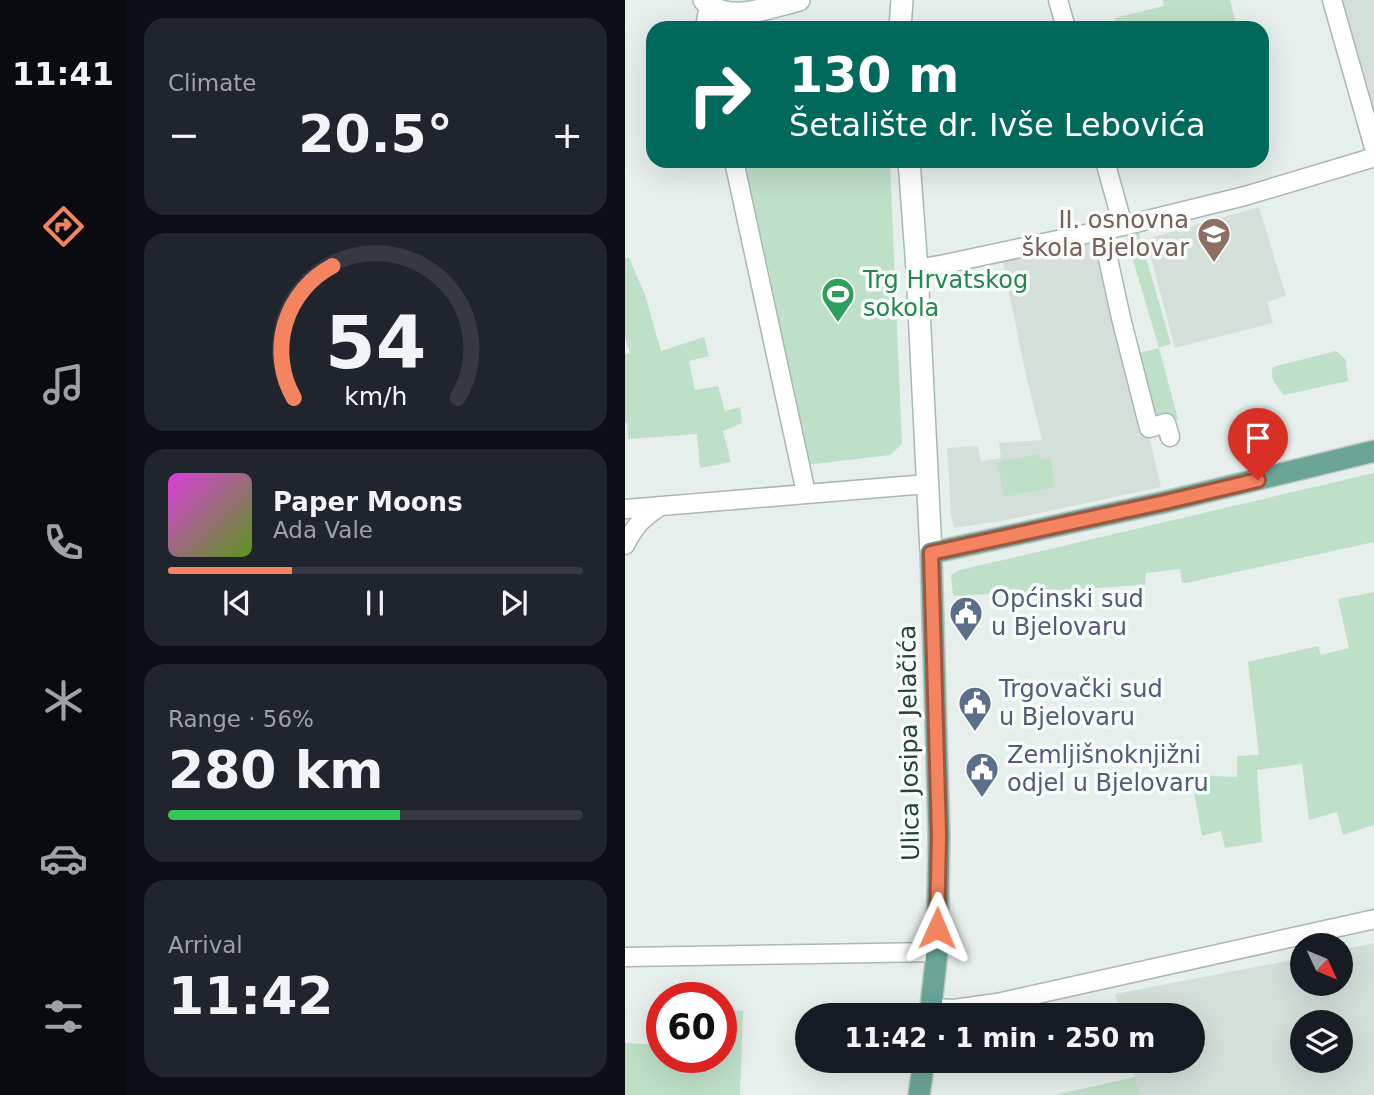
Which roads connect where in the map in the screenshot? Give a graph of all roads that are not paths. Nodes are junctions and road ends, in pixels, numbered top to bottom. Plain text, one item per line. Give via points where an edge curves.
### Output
1 (799, 0) edge
2 (885, 0) edge
3 (901, 0) edge
4 (1058, 0) edge
5 (1333, 0) edge
6 (707, 12) edge
7 (897, 21) edge
8 (900, 21) edge
9 (1064, 21) edge
10 (1374, 150) edge
11 (1374, 157) edge
12 (736, 168) edge
13 (910, 168) edge
14 (1106, 168) edge
15 (1113, 228) junction
16 (917, 268) junction
17 (1170, 437) dead end
18 (1374, 451) edge
19 (927, 484) junction
20 (806, 494) junction
21 (660, 506) junction
22 (625, 509) edge
23 (625, 545) edge
24 (931, 553) junction
25 (1374, 919) edge
26 (937, 951) junction
27 (625, 957) edge
28 (931, 1003) edge
29 (997, 1003) edge
30 (922, 1073) edge
31 (918, 1095) edge

1 - 6 main road via 733,14
2 - 7 main road
3 - 8 main road
4 - 9 street
5 - 10 street
11 - 15 street via 1245,196
12 - 20 street
13 - 16 main road
14 - 15 street
15 - 16 street
15 - 17 street via 1121,318 1149,428 1166,423
16 - 19 main road
18 - 24 main road
19 - 20 street
19 - 24 main road
20 - 21 street
21 - 22 street
21 - 23 street via 633,529
24 - 26 main road, Ulica Josipa Jelačića via 939,835
25 - 29 street
26 - 27 street
26 - 28 main road, Ulica Josipa Jelačića
30 - 31 main road

